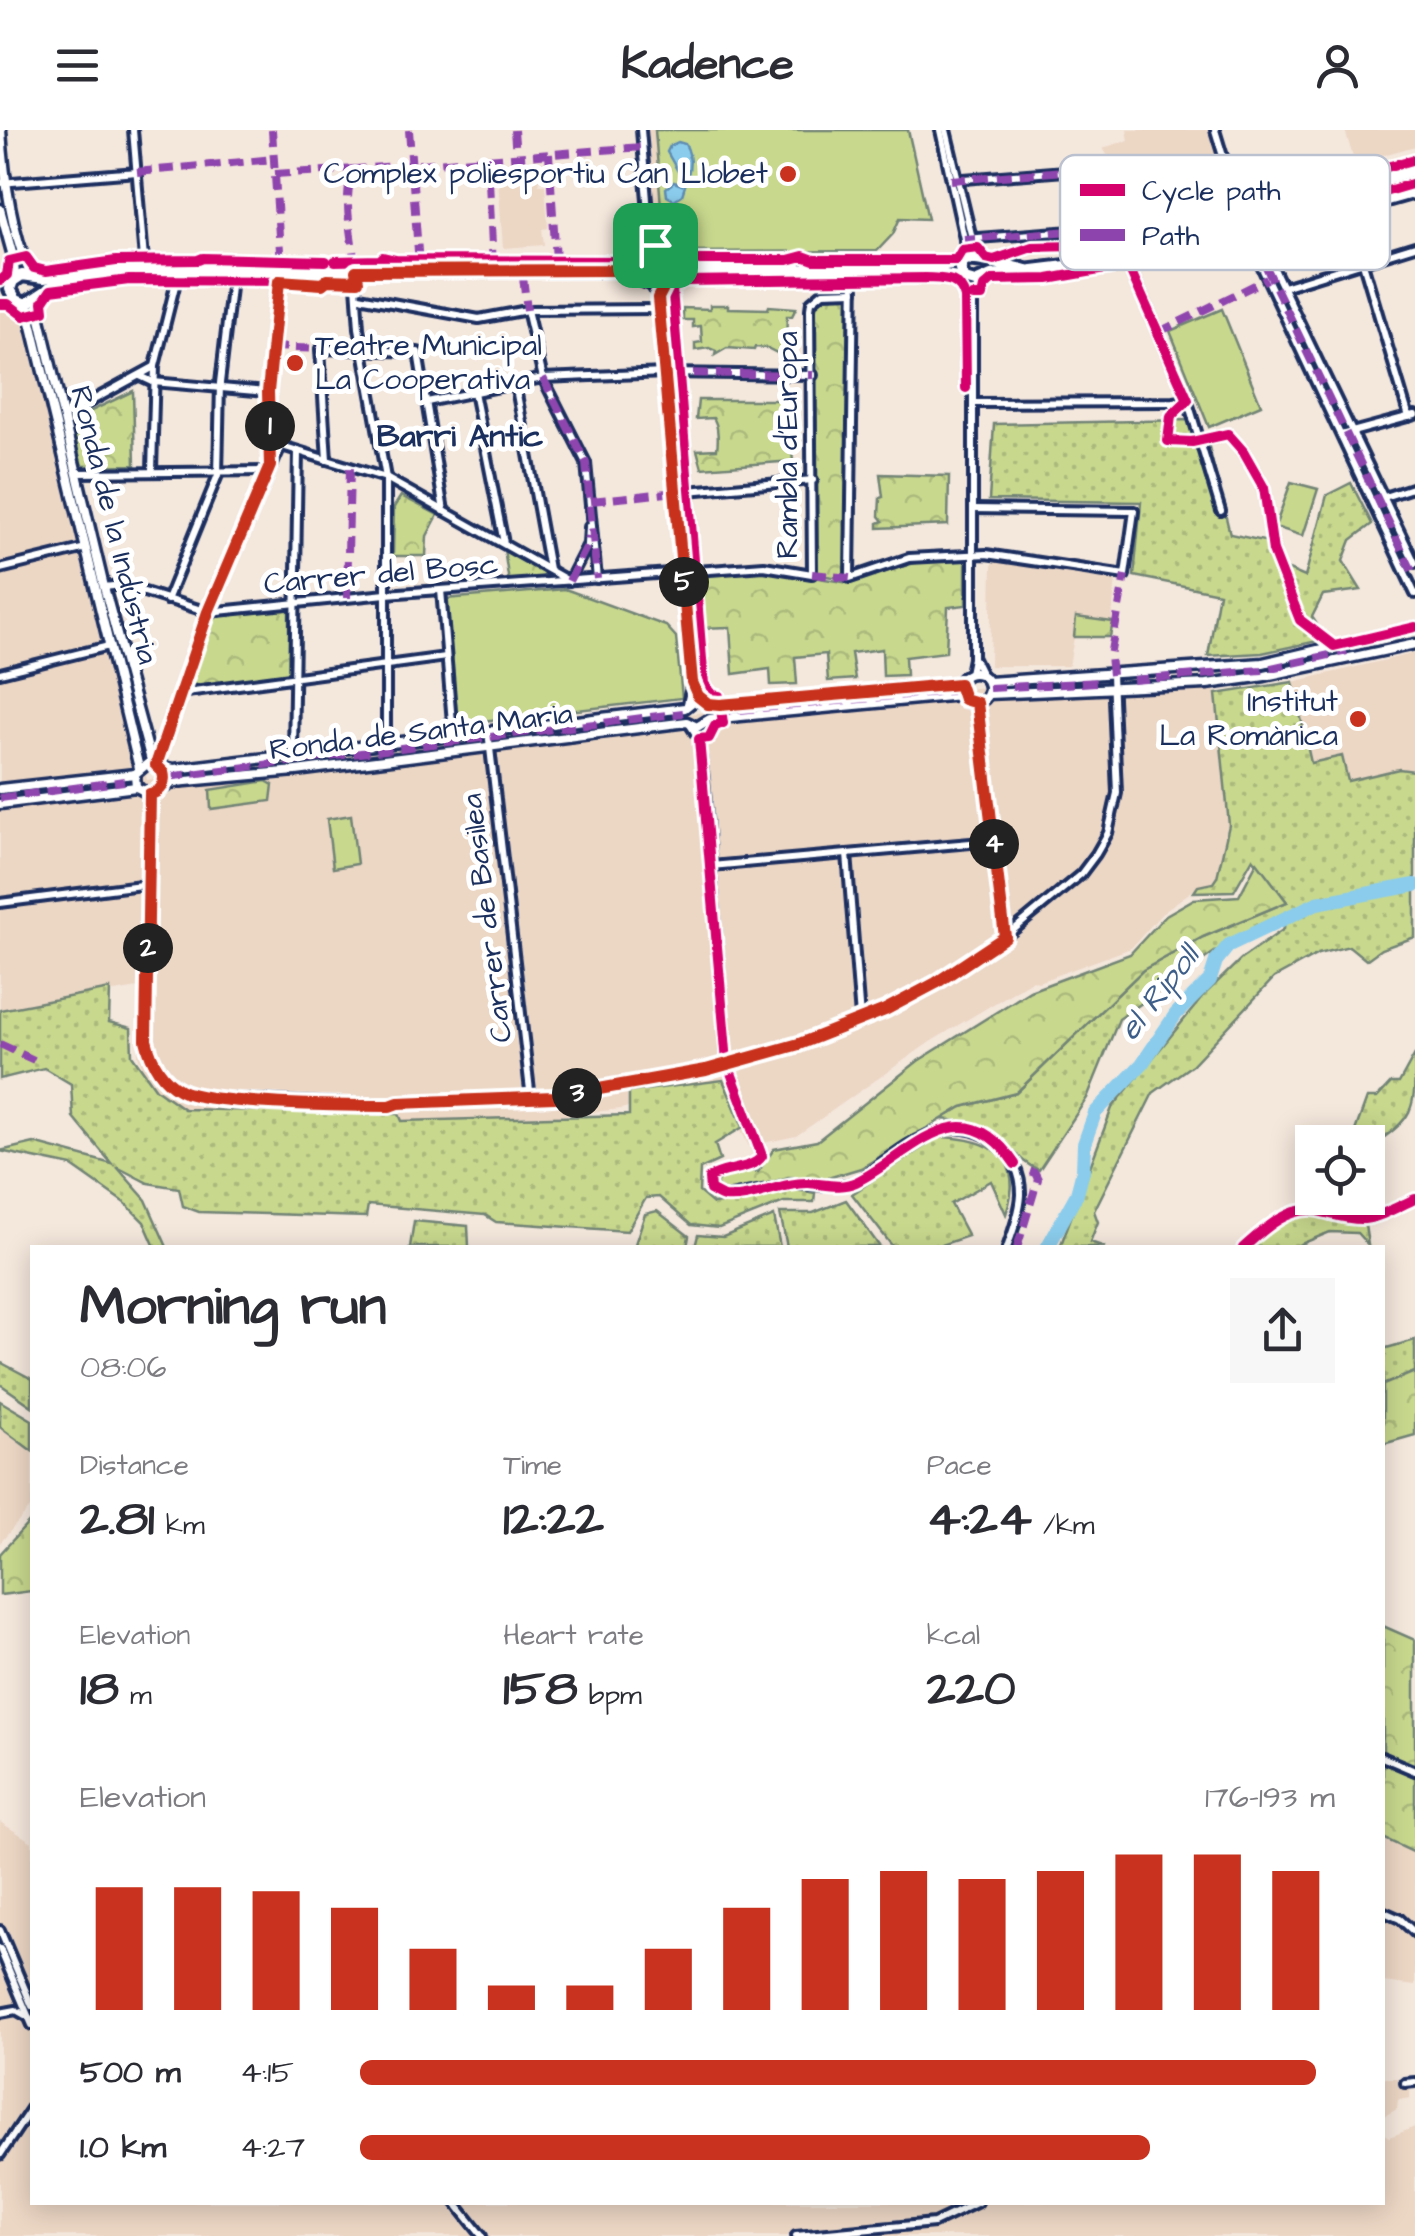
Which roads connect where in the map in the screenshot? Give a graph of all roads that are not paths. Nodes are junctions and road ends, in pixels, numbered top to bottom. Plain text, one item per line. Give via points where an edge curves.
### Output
1 (1, 130) edge
2 (133, 130) edge
3 (641, 130) edge
4 (943, 130) edge
5 (1215, 130) edge
6 (1223, 155) edge
7 (1060, 170) edge
8 (1415, 170) edge
9 (136, 172) junction
10 (1390, 177) edge
11 (954, 180) junction
12 (3, 182) edge
13 (1415, 194) edge
14 (1390, 201) edge
15 (0, 209) edge
16 (1060, 231) edge
17 (650, 234) junction
18 (968, 238) junction
19 (1415, 247) edge
20 (1390, 254) edge
21 (666, 259) junction
22 (646, 260) junction
23 (972, 261) junction
24 (1060, 266) edge
25 (145, 270) junction
26 (179, 270) junction
27 (233, 270) junction
28 (616, 270) junction
29 (719, 270) junction
30 (854, 270) junction
31 (916, 270) junction
32 (1026, 270) junction
33 (1131, 270) edge
34 (1263, 270) edge
35 (1275, 270) edge
36 (1337, 270) edge
37 (1365, 270) edge
38 (280, 271) junction
39 (356, 271) junction
40 (113, 272) junction
41 (32, 277) junction
42 (965, 279) junction
43 (980, 279) junction
44 (667, 281) junction
45 (648, 282) junction
46 (9, 284) edge
47 (1283, 287) junction
48 (1272, 290) junction
49 (854, 291) junction
50 (38, 296) junction
51 (358, 296) junction
52 (973, 296) junction
53 (0, 298) edge
54 (658, 298) junction
55 (18, 302) junction
56 (527, 310) junction
57 (659, 310) junction
58 (364, 350) junction
59 (155, 366) junction
60 (665, 373) junction
61 (140, 376) junction
62 (813, 376) junction
63 (543, 378) junction
64 (153, 382) junction
65 (515, 384) junction
66 (220, 387) junction
67 (268, 392) junction
68 (474, 392) junction
69 (1188, 400) junction
70 (427, 402) junction
71 (974, 402) junction
72 (64, 416) junction
73 (1412, 416) edge
74 (1352, 432) junction
75 (1341, 435) junction
76 (270, 439) junction
77 (282, 446) junction
78 (298, 451) junction
79 (327, 460) junction
80 (270, 468) junction
81 (152, 470) junction
82 (219, 470) junction
83 (77, 472) junction
84 (386, 478) junction
85 (813, 480) junction
86 (1415, 487) edge
87 (676, 492) junction
88 (1384, 496) junction
89 (591, 501) junction
90 (1372, 501) junction
91 (974, 509) junction
92 (444, 511) junction
93 (1221, 511) dead end
94 (505, 545) junction
95 (86, 548) junction
96 (973, 554) junction
97 (1414, 558) edge
98 (1400, 560) junction
99 (0, 569) edge
100 (547, 569) junction
101 (683, 573) junction
102 (812, 574) joint
103 (596, 579) junction
104 (568, 581) junction
105 (551, 582) junction
106 (104, 586) junction
107 (441, 590) junction
108 (386, 594) junction
109 (1415, 594) edge
110 (167, 600) junction
111 (296, 603) junction
112 (208, 612) junction
113 (1415, 626) edge
114 (1415, 644) edge
115 (109, 646) junction
116 (446, 657) junction
117 (974, 658) junction
118 (386, 665) junction
119 (0, 673) edge
120 (970, 673) junction
121 (1112, 675) junction
122 (294, 677) junction
123 (985, 678) junction
124 (692, 682) junction
125 (959, 684) junction
126 (1113, 691) junction
127 (179, 693) junction
128 (988, 694) junction
129 (960, 695) junction
130 (705, 703) junction
131 (977, 703) junction
132 (686, 706) junction
133 (707, 722) junction
134 (688, 724) junction
135 (488, 731) junction
136 (454, 736) junction
137 (699, 739) junction
138 (386, 744) junction
139 (490, 746) junction
140 (293, 754) junction
141 (156, 766) junction
142 (137, 771) junction
143 (162, 787) junction
144 (136, 788) junction
145 (0, 789) edge
146 (150, 794) junction
147 (0, 804) edge
148 (993, 841) junction
149 (846, 854) junction
150 (710, 866) junction
151 (149, 884) junction
152 (0, 903) edge
153 (1005, 937) junction
154 (860, 1018) junction
155 (727, 1062) junction
156 (531, 1099) junction
157 (1008, 1245) edge
158 (1385, 1758) edge
159 (1415, 1772) edge
160 (1385, 1912) edge
161 (0, 1930) edge
162 (1415, 1933) edge
163 (0, 1949) edge
164 (30, 2001) edge
165 (0, 2012) edge
166 (30, 2019) edge
167 (30, 2020) edge
168 (1415, 2082) edge
169 (1405, 2083) dead end
170 (30, 2109) edge
171 (0, 2155) edge
172 (457, 2205) edge
173 (972, 2205) edge
174 (875, 2232) edge
175 (848, 2234) edge
176 (482, 2236) edge
177 (796, 2236) edge

1 - 12 street
2 - 9 street
3 - 17 street
4 - 11 street
5 - 6 street
7 - 11 street
8 - 10 main road
9 - 12 street
9 - 25 street
11 - 18 street
12 - 41 street
13 - 14 street
15 - 46 street via 14,260
16 - 18 street
17 - 21 street
17 - 22 street
18 - 23 street
19 - 20 street
21 - 22 main road
21 - 29 main road
21 - 44 main road via 672,270
22 - 28 main road
22 - 45 main road
23 - 31 main road
23 - 32 main road
23 - 42 main road via 960,268
23 - 43 main road via 984,271
24 - 32 main road
25 - 26 main road
25 - 40 main road
26 - 27 main road
26 - 59 street
27 - 38 main road
27 - 66 street
28 - 39 main road
28 - 45 main road
29 - 30 main road
29 - 44 main road
30 - 31 main road
30 - 49 street, Rambla d'Europa
31 - 42 main road
32 - 43 main road
33 - 69 street
34 - 48 street
35 - 47 street
36 - 47 street
37 - 73 street
38 - 39 main road
38 - 67 street
39 - 51 street
40 - 41 main road
40 - 50 main road via 55,284
41 - 46 main road
41 - 50 main road
42 - 43 main road
42 - 52 street
43 - 52 street
44 - 45 main road
44 - 54 street
45 - 54 street
46 - 55 main road
47 - 48 street
47 - 74 street
48 - 75 street
49 - 62 street, Rambla d'Europa via 823,292 812,302
49 - 96 street, Rambla d'Europa via 850,578 909,558
50 - 55 main road
50 - 72 street, Ronda de la Indústria
51 - 56 street via 478,319
51 - 58 street
52 - 71 street
53 - 55 main road
54 - 57 street
55 - 95 street, Ronda de la Indústria via 30,318
56 - 57 street
56 - 63 street
57 - 60 street
58 - 70 street via 418,352
58 - 79 street via 320,348
58 - 84 street
59 - 61 street
59 - 64 street
60 - 62 street
60 - 63 street
60 - 87 street
61 - 64 street
61 - 72 street
62 - 85 street, Rambla d'Europa
63 - 65 street
63 - 89 street via 586,462
64 - 66 street
64 - 81 street
65 - 68 street
65 - 100 street
66 - 67 street
66 - 82 street
67 - 76 street
68 - 70 street
68 - 94 street
69 - 71 street
69 - 93 street
70 - 92 street
71 - 91 street
72 - 83 street, Ronda de la Indústria
73 - 74 street
74 - 75 street
74 - 88 street
75 - 90 street
76 - 77 street
76 - 80 street
77 - 78 street
77 - 80 street
78 - 79 street
78 - 111 street
79 - 84 street
80 - 82 street
80 - 112 street
81 - 82 street
81 - 83 street
82 - 110 street
83 - 106 street, Ronda de la Indústria
84 - 92 street
84 - 108 street
85 - 87 street
85 - 102 street, Rambla d'Europa
86 - 88 street
87 - 101 street
88 - 90 street
88 - 97 street
89 - 103 street
89 - 104 street via 588,544
90 - 98 street
91 - 96 street
91 - 96 street via 1134,511 1125,575
92 - 94 street
94 - 100 street
95 - 99 street
95 - 115 street, Ronda de la Indústria
96 - 117 street
97 - 98 street
98 - 109 street
100 - 104 street
100 - 105 street
101 - 102 street, Carrer del Bosc via 776,566
101 - 103 street, Carrer del Bosc
101 - 124 street
103 - 104 street, Carrer del Bosc
104 - 105 street, Carrer del Bosc
105 - 107 street, Carrer del Bosc
106 - 110 street, Carrer del Bosc
106 - 141 street, Ronda de la Indústria via 146,754
107 - 108 street, Carrer del Bosc
107 - 116 street
108 - 111 street, Carrer del Bosc
108 - 118 street
110 - 112 street, Carrer del Bosc
111 - 112 street, Carrer del Bosc
111 - 122 street
112 - 127 street
113 - 121 street via 1263,663
114 - 126 street via 1265,676
115 - 119 street
115 - 142 street, Ronda de la Indústria
116 - 118 street
116 - 136 street
117 - 120 street
117 - 123 street
118 - 122 street
118 - 138 street
120 - 123 street
120 - 125 street
121 - 123 street
121 - 126 street
122 - 127 street
122 - 140 street
123 - 128 street
124 - 130 street
124 - 132 street
125 - 129 street
125 - 130 street
126 - 128 street
126 - 153 street via 1118,793 1108,834 1081,874
127 - 141 street
128 - 131 street
129 - 131 street
129 - 133 street
130 - 132 street, Ronda de Santa Maria
130 - 133 street
131 - 148 street
132 - 134 street
132 - 135 street, Ronda de Santa Maria
133 - 134 street, Ronda de Santa Maria
133 - 137 street
134 - 137 street
134 - 139 street, Ronda de Santa Maria
135 - 136 street, Ronda de Santa Maria
135 - 139 street, Carrer de Basilea
136 - 138 street, Ronda de Santa Maria
137 - 150 street
138 - 140 street, Ronda de Santa Maria
139 - 143 street, Ronda de Santa Maria
139 - 156 street, Carrer de Basilea
140 - 141 street, Ronda de Santa Maria
141 - 142 street
141 - 143 street
142 - 144 street
142 - 145 street
143 - 146 street
144 - 146 street
144 - 147 street
146 - 151 street
148 - 149 street
148 - 153 street
149 - 150 street
149 - 154 street
150 - 155 street
151 - 152 street
151 - 156 street via 146,1040 158,1071 182,1091 373,1106
153 - 154 street via 936,983
154 - 155 street via 799,1044
155 - 156 street
155 - 157 street via 762,1156 754,1165 716,1173 710,1190 725,1197 794,1184 855,1183 939,1130 969,1129 994,1140 1015,1164 1021,1200
158 - 159 street
160 - 162 street
161 - 164 street
163 - 166 street
165 - 167 street via 16,2010
168 - 169 street
170 - 171 street
172 - 176 street
173 - 174 street via 934,2223
174 - 175 street
175 - 177 street

